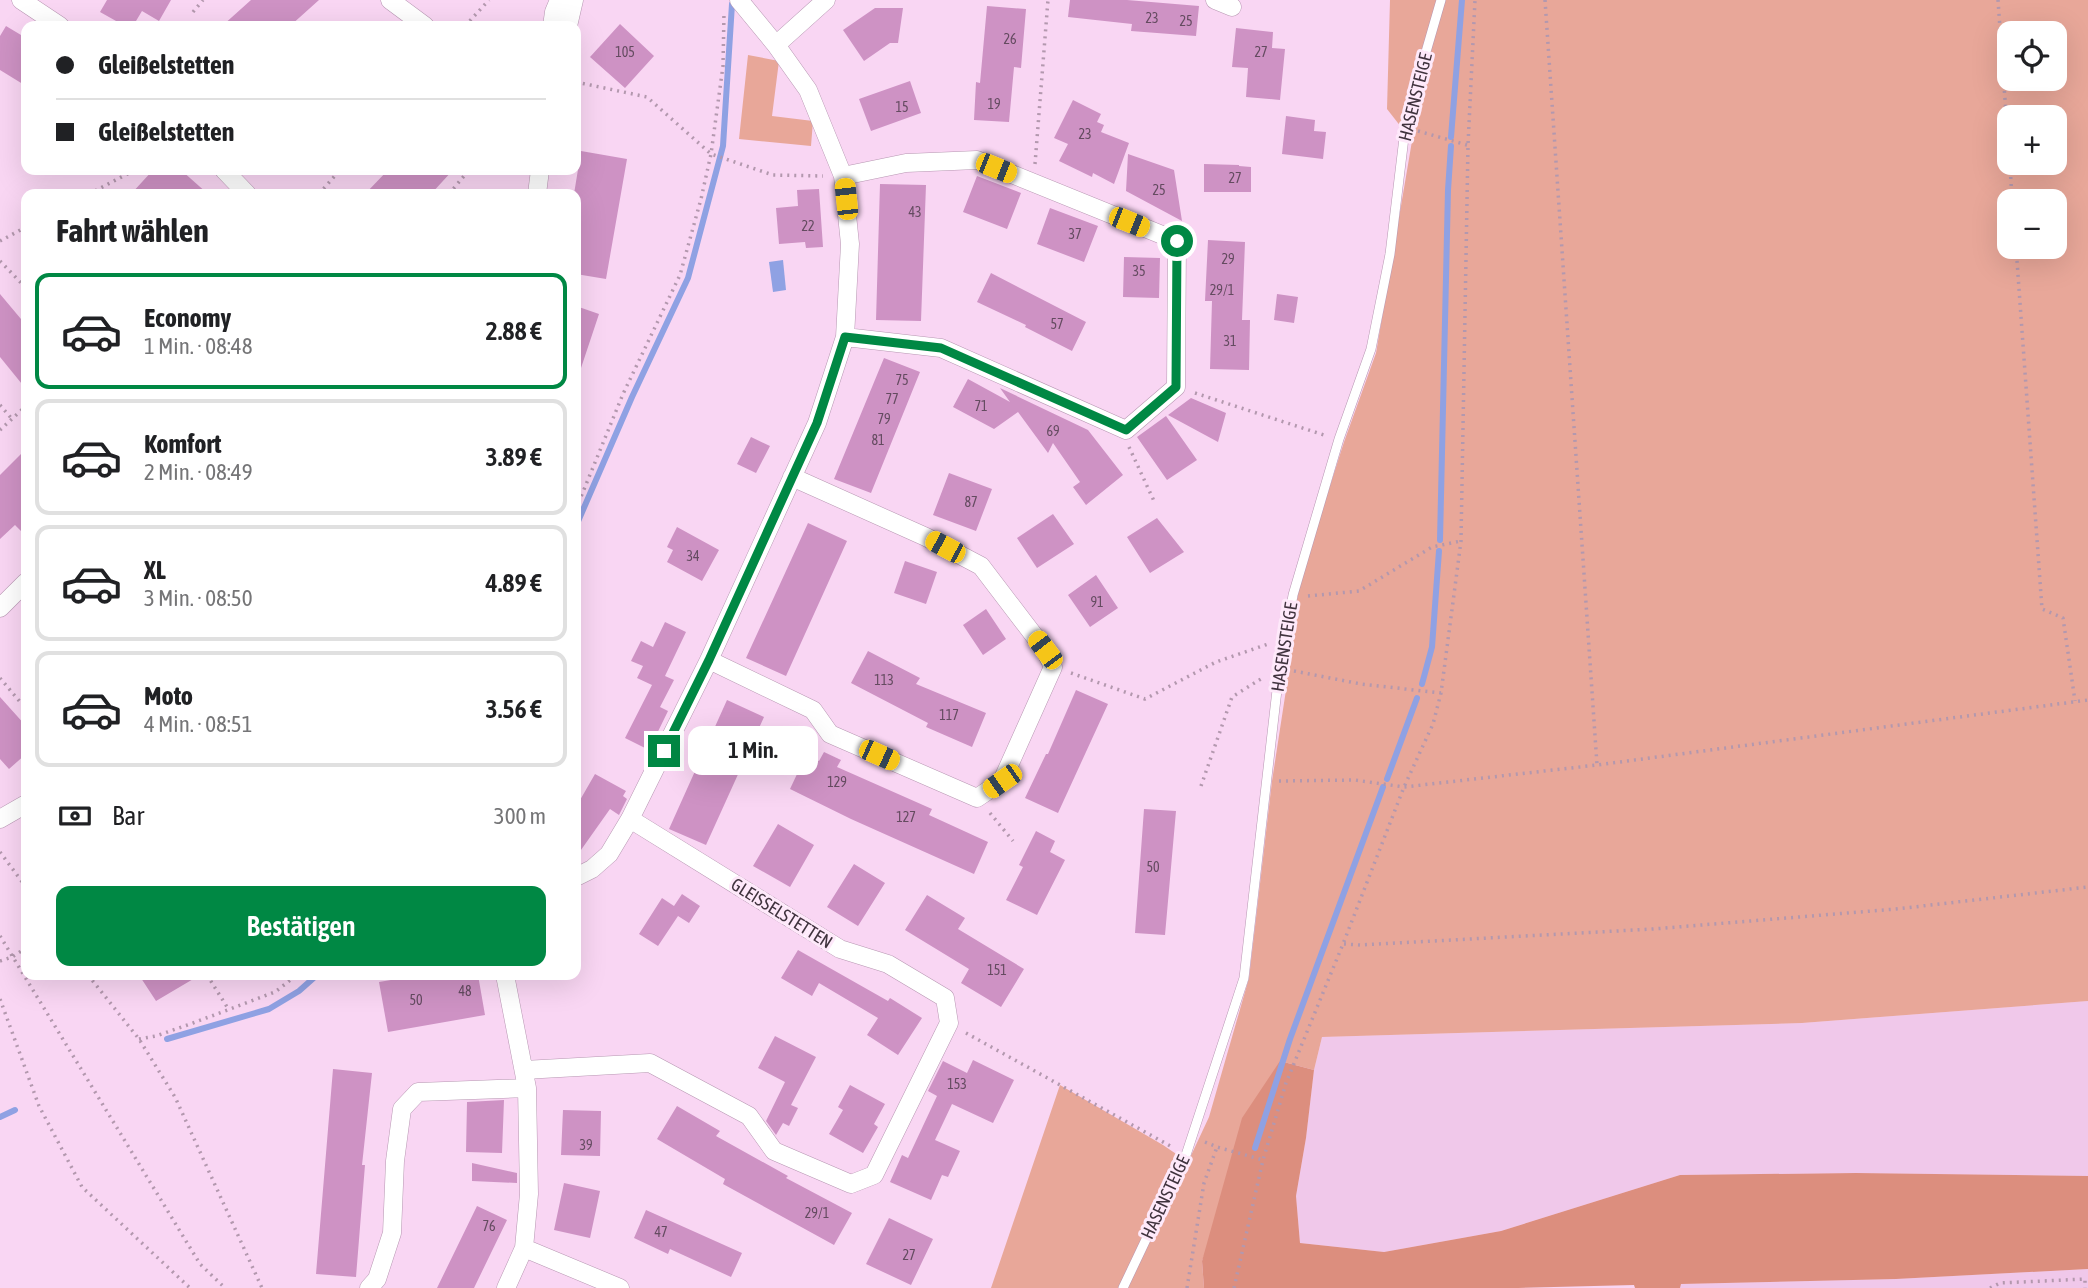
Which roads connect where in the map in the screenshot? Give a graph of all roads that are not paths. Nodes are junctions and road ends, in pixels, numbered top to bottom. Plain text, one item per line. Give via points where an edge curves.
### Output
1 (21, 0) edge
2 (390, 0) edge
3 (559, 0) edge
4 (574, 0) edge
5 (738, 0) edge
6 (826, 0) edge
7 (1441, 0) edge
8 (52, 21) edge
9 (418, 21) edge
10 (553, 21) edge
11 (569, 21) edge
12 (776, 45) junction
13 (230, 175) edge
14 (843, 176) junction
15 (242, 189) edge
16 (845, 337) junction
17 (792, 477) junction
18 (21, 587) edge
19 (0, 608) edge
20 (709, 660) junction
21 (21, 807) edge
22 (0, 819) edge
23 (630, 819) junction
24 (581, 874) edge
25 (506, 980) edge
26 (525, 1079) junction
27 (524, 1248) junction
28 (369, 1288) edge
29 (506, 1288) edge
30 (620, 1288) edge
31 (1123, 1288) edge

1 - 8 street
2 - 9 street
3 - 10 street
4 - 11 street
5 - 12 street
6 - 12 street
7 - 31 lane, HASENSTEIGE via 1405,128 1390,254 1371,349 1339,439 1284,638 1244,978 1186,1155
12 - 14 street via 808,90
13 - 15 street
14 - 16 street via 850,244
14 - 16 street via 906,163 977,160 1177,241 1176,387 1126,430 941,348
16 - 17 street via 817,423
17 - 20 street
17 - 20 street via 981,566 1045,650 1052,667 1002,781 977,797 830,734 813,710
18 - 19 street
20 - 23 street
21 - 22 street
23 - 24 street via 609,854
23 - 26 street, GLEISSELSTETTEN via 840,949 888,964 945,998 949,1023 874,1175 851,1184 774,1151 749,1116 650,1063
25 - 26 street
26 - 27 street via 529,1194
26 - 28 street via 418,1092 402,1109 392,1233 377,1279
27 - 29 street
27 - 30 street

